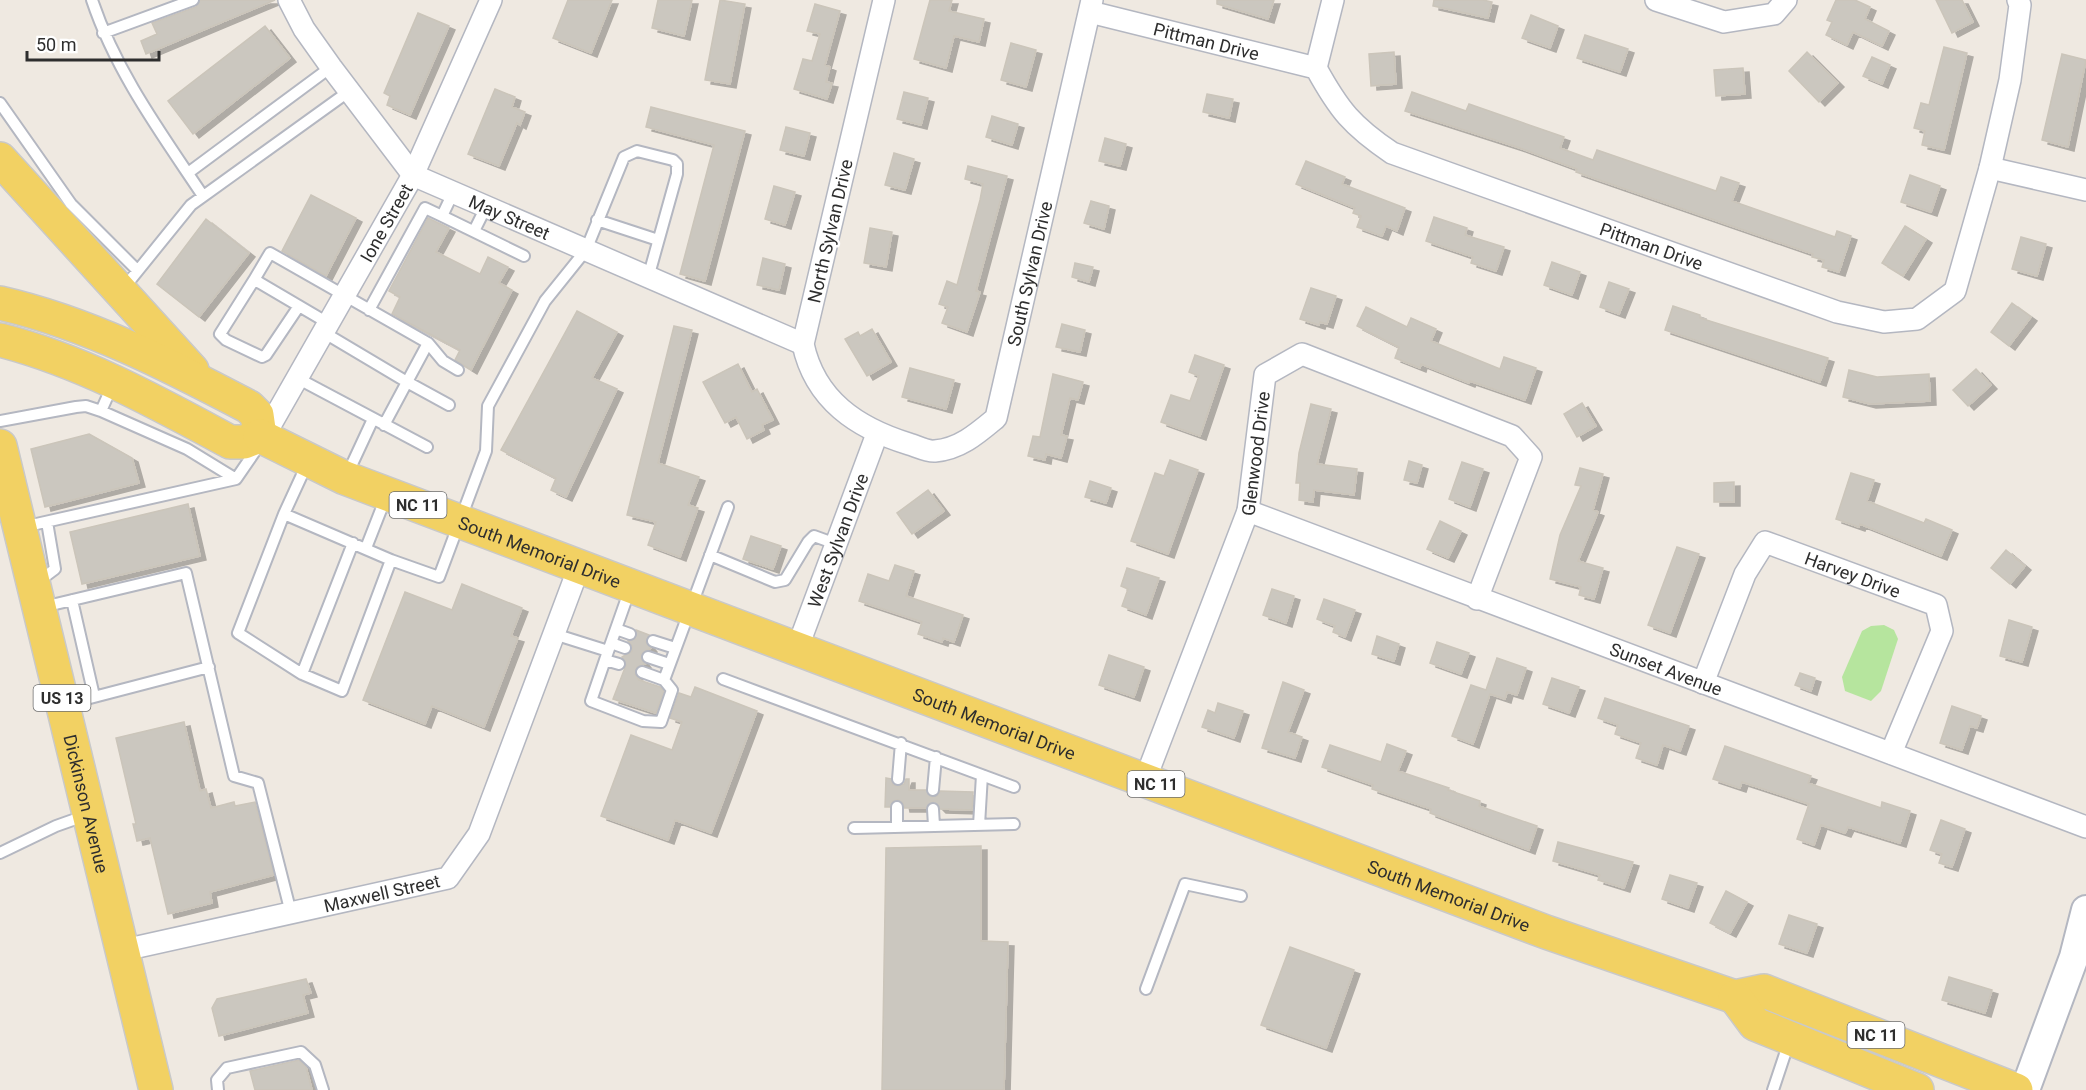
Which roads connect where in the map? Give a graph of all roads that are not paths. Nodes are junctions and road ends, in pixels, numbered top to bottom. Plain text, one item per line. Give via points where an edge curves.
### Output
1 (92, 0) edge
2 (193, 0) edge
3 (289, 0) edge
4 (491, 0) edge
5 (884, 0) edge
6 (1333, 0) edge
7 (1656, 0) edge
8 (1786, 0) edge
9 (2018, 0) edge
10 (1091, 6) edge
11 (103, 33) junction
12 (331, 68) junction
13 (1316, 68) junction
14 (348, 92) junction
15 (0, 103) edge
16 (0, 159) edge
17 (1990, 168) junction
18 (188, 173) junction
19 (412, 175) junction
20 (40, 185) junction
21 (2086, 190) edge
22 (453, 193) junction
23 (203, 196) junction
24 (486, 207) junction
25 (442, 216) junction
26 (597, 220) junction
27 (474, 231) junction
28 (658, 240) junction
29 (586, 250) junction
30 (524, 256) dead end
31 (648, 278) junction
32 (129, 280) junction
33 (254, 280) junction
34 (344, 295) junction
35 (0, 303) edge
36 (299, 306) junction
37 (369, 310) junction
38 (326, 328) junction
39 (0, 340) edge
40 (428, 343) junction
41 (803, 344) junction
42 (458, 370) dead end
43 (297, 378) junction
44 (114, 381) junction
45 (407, 382) junction
46 (203, 383) junction
47 (449, 405) dead end
48 (101, 411) junction
49 (373, 419) junction
50 (0, 421) edge
51 (384, 425) junction
52 (877, 434) junction
53 (262, 437) junction
54 (0, 446) edge
55 (427, 447) dead end
56 (309, 461) junction
57 (345, 477) junction
58 (236, 479) junction
59 (387, 493) junction
60 (728, 507) dead end
61 (1248, 511) junction
62 (284, 514) junction
63 (461, 521) junction
64 (34, 525) junction
65 (353, 543) junction
66 (836, 544) junction
67 (366, 548) junction
68 (710, 555) junction
69 (391, 560) junction
70 (579, 567) junction
71 (631, 586) junction
72 (36, 593) junction
73 (1477, 599) junction
74 (72, 600) junction
75 (689, 608) junction
76 (616, 629) junction
77 (554, 634) junction
78 (630, 634) dead end
79 (653, 641) dead end
80 (625, 648) dead end
81 (675, 648) junction
82 (798, 649) junction
83 (608, 651) junction
84 (648, 657) dead end
85 (619, 664) dead end
86 (669, 664) junction
87 (209, 668) junction
88 (642, 672) dead end
89 (302, 674) junction
90 (723, 679) dead end
91 (664, 680) junction
92 (1703, 683) junction
93 (79, 700) junction
94 (901, 743) junction
95 (1891, 753) junction
96 (936, 757) junction
97 (982, 775) junction
98 (898, 779) dead end
99 (1145, 780) junction
100 (1014, 787) dead end
101 (933, 790) dead end
102 (897, 807) dead end
103 (933, 808) dead end
104 (90, 814) junction
105 (1014, 824) dead end
106 (979, 825) junction
107 (934, 826) junction
108 (897, 827) junction
109 (2086, 827) edge
110 (854, 828) dead end
111 (0, 853) edge
112 (1241, 896) dead end
113 (2086, 910) edge
114 (291, 913) junction
115 (124, 950) junction
116 (1146, 989) dead end
117 (1735, 997) junction
118 (1790, 1039) junction
119 (156, 1090) edge
120 (218, 1090) edge
121 (323, 1090) edge
122 (1773, 1090) edge
123 (1917, 1090) edge
124 (2016, 1090) edge
125 (2025, 1090) edge

1 - 11 lane
2 - 11 lane
3 - 12 street, May Street
4 - 19 street, Ione Street
5 - 41 street, North Sylvan Drive
6 - 13 street
7 - 8 street via 1724,22 1774,15
9 - 17 street, Pittman Drive via 2010,80
10 - 13 street, Pittman Drive
10 - 52 street, South Sylvan Drive via 996,418 968,441 934,451
11 - 18 lane via 136,96
12 - 14 street, May Street
12 - 18 lane
13 - 17 street, Pittman Drive via 1337,107 1362,133 1392,153 1837,312 1884,322 1917,319 1954,291
14 - 19 street, May Street
14 - 23 lane
15 - 20 lane
16 - 20 main road
17 - 21 street
18 - 23 lane
19 - 22 street, May Street
19 - 34 street, Ione Street
20 - 32 main road
22 - 24 street, May Street
22 - 25 lane
23 - 32 lane via 169,228
24 - 27 lane
24 - 29 street, May Street
25 - 27 lane
25 - 37 lane via 425,208
26 - 28 lane
26 - 28 lane via 624,157 637,151 673,160 677,174
26 - 29 lane
27 - 30 lane
28 - 31 lane
29 - 31 street, May Street
29 - 63 lane via 545,301 488,406 486,451
31 - 41 street, May Street
32 - 46 main road
33 - 34 lane via 270,253
33 - 36 lane
33 - 36 lane via 220,334 226,340 262,357
34 - 37 lane
34 - 38 street, Ione Street
35 - 46 main road via 86,330
36 - 38 lane
37 - 40 lane
38 - 43 street, Ione Street
38 - 45 lane
39 - 44 main road
40 - 42 lane via 443,361
40 - 45 lane
41 - 52 street via 808,365 843,412
43 - 49 lane
43 - 53 street, Ione Street
44 - 48 lane
44 - 53 main road via 230,442
45 - 47 lane
45 - 51 lane
46 - 53 main road via 249,407 257,415
48 - 50 lane via 86,406
48 - 58 lane via 187,449
49 - 51 lane
49 - 57 lane
51 - 55 lane
52 - 66 street, West Sylvan Drive
53 - 56 main road, South Memorial Drive / NC 11
53 - 58 lane
54 - 64 main road, Dickinson Avenue / US 13
56 - 57 main road, South Memorial Drive / NC 11
56 - 62 lane
57 - 59 main road, South Memorial Drive / NC 11
58 - 64 lane
59 - 63 main road, South Memorial Drive / NC 11
59 - 67 lane
60 - 68 lane
61 - 73 street, Sunset Avenue
61 - 73 street, Glenwood Drive via 1265,375 1302,354 1512,436 1532,457
61 - 99 street, Glenwood Drive
62 - 65 lane
62 - 89 lane via 238,633
63 - 69 lane via 439,577
63 - 70 main road, South Memorial Drive / NC 11
64 - 72 main road, Dickinson Avenue / US 13
65 - 67 lane
65 - 89 lane
66 - 68 lane via 814,536 785,580 775,582
66 - 82 street, West Sylvan Drive
67 - 69 lane
68 - 75 lane
69 - 89 lane via 342,691
70 - 71 main road, South Memorial Drive / NC 11
70 - 77 street, Maxwell Street
71 - 75 main road, South Memorial Drive / NC 11
71 - 76 lane
72 - 74 lane
72 - 93 main road, Dickinson Avenue / US 13
73 - 92 street, Sunset Avenue
74 - 87 lane via 186,573
74 - 93 lane
75 - 81 lane
75 - 82 main road, South Memorial Drive / NC 11
76 - 78 lane
76 - 83 lane
77 - 83 lane
77 - 114 street, Maxwell Street via 479,834 448,878
79 - 81 lane
80 - 83 lane
81 - 86 lane
82 - 99 main road, South Memorial Drive / NC 11
83 - 85 lane
83 - 91 lane via 591,701 643,721 661,722 672,690
84 - 86 lane
86 - 91 lane
87 - 93 lane
87 - 114 lane via 234,776 258,783
88 - 91 lane
90 - 94 lane
92 - 95 street, Sunset Avenue
92 - 95 street, Harvey Drive via 1745,574 1765,542 1936,604 1942,631
93 - 104 main road, Dickinson Avenue / US 13
94 - 96 lane
94 - 98 lane
95 - 109 street, Sunset Avenue
96 - 97 lane
96 - 101 lane
97 - 100 lane
97 - 106 lane
99 - 117 main road, South Memorial Drive / NC 11 via 1546,932
102 - 108 lane
103 - 107 lane
104 - 111 lane
104 - 115 main road, Dickinson Avenue / US 13
105 - 106 lane
106 - 107 lane
107 - 108 lane
108 - 110 lane
112 - 116 lane via 1185,884
113 - 125 main road via 2074,957
114 - 115 street, Maxwell Street
115 - 119 main road, Dickinson Avenue / US 13
117 - 118 main road, NC 11 via 1755,1024
117 - 124 main road, NC 11 via 1764,991
118 - 122 lane
118 - 123 main road, NC 11
120 - 121 lane via 217,1080 227,1068 301,1052 315,1065

